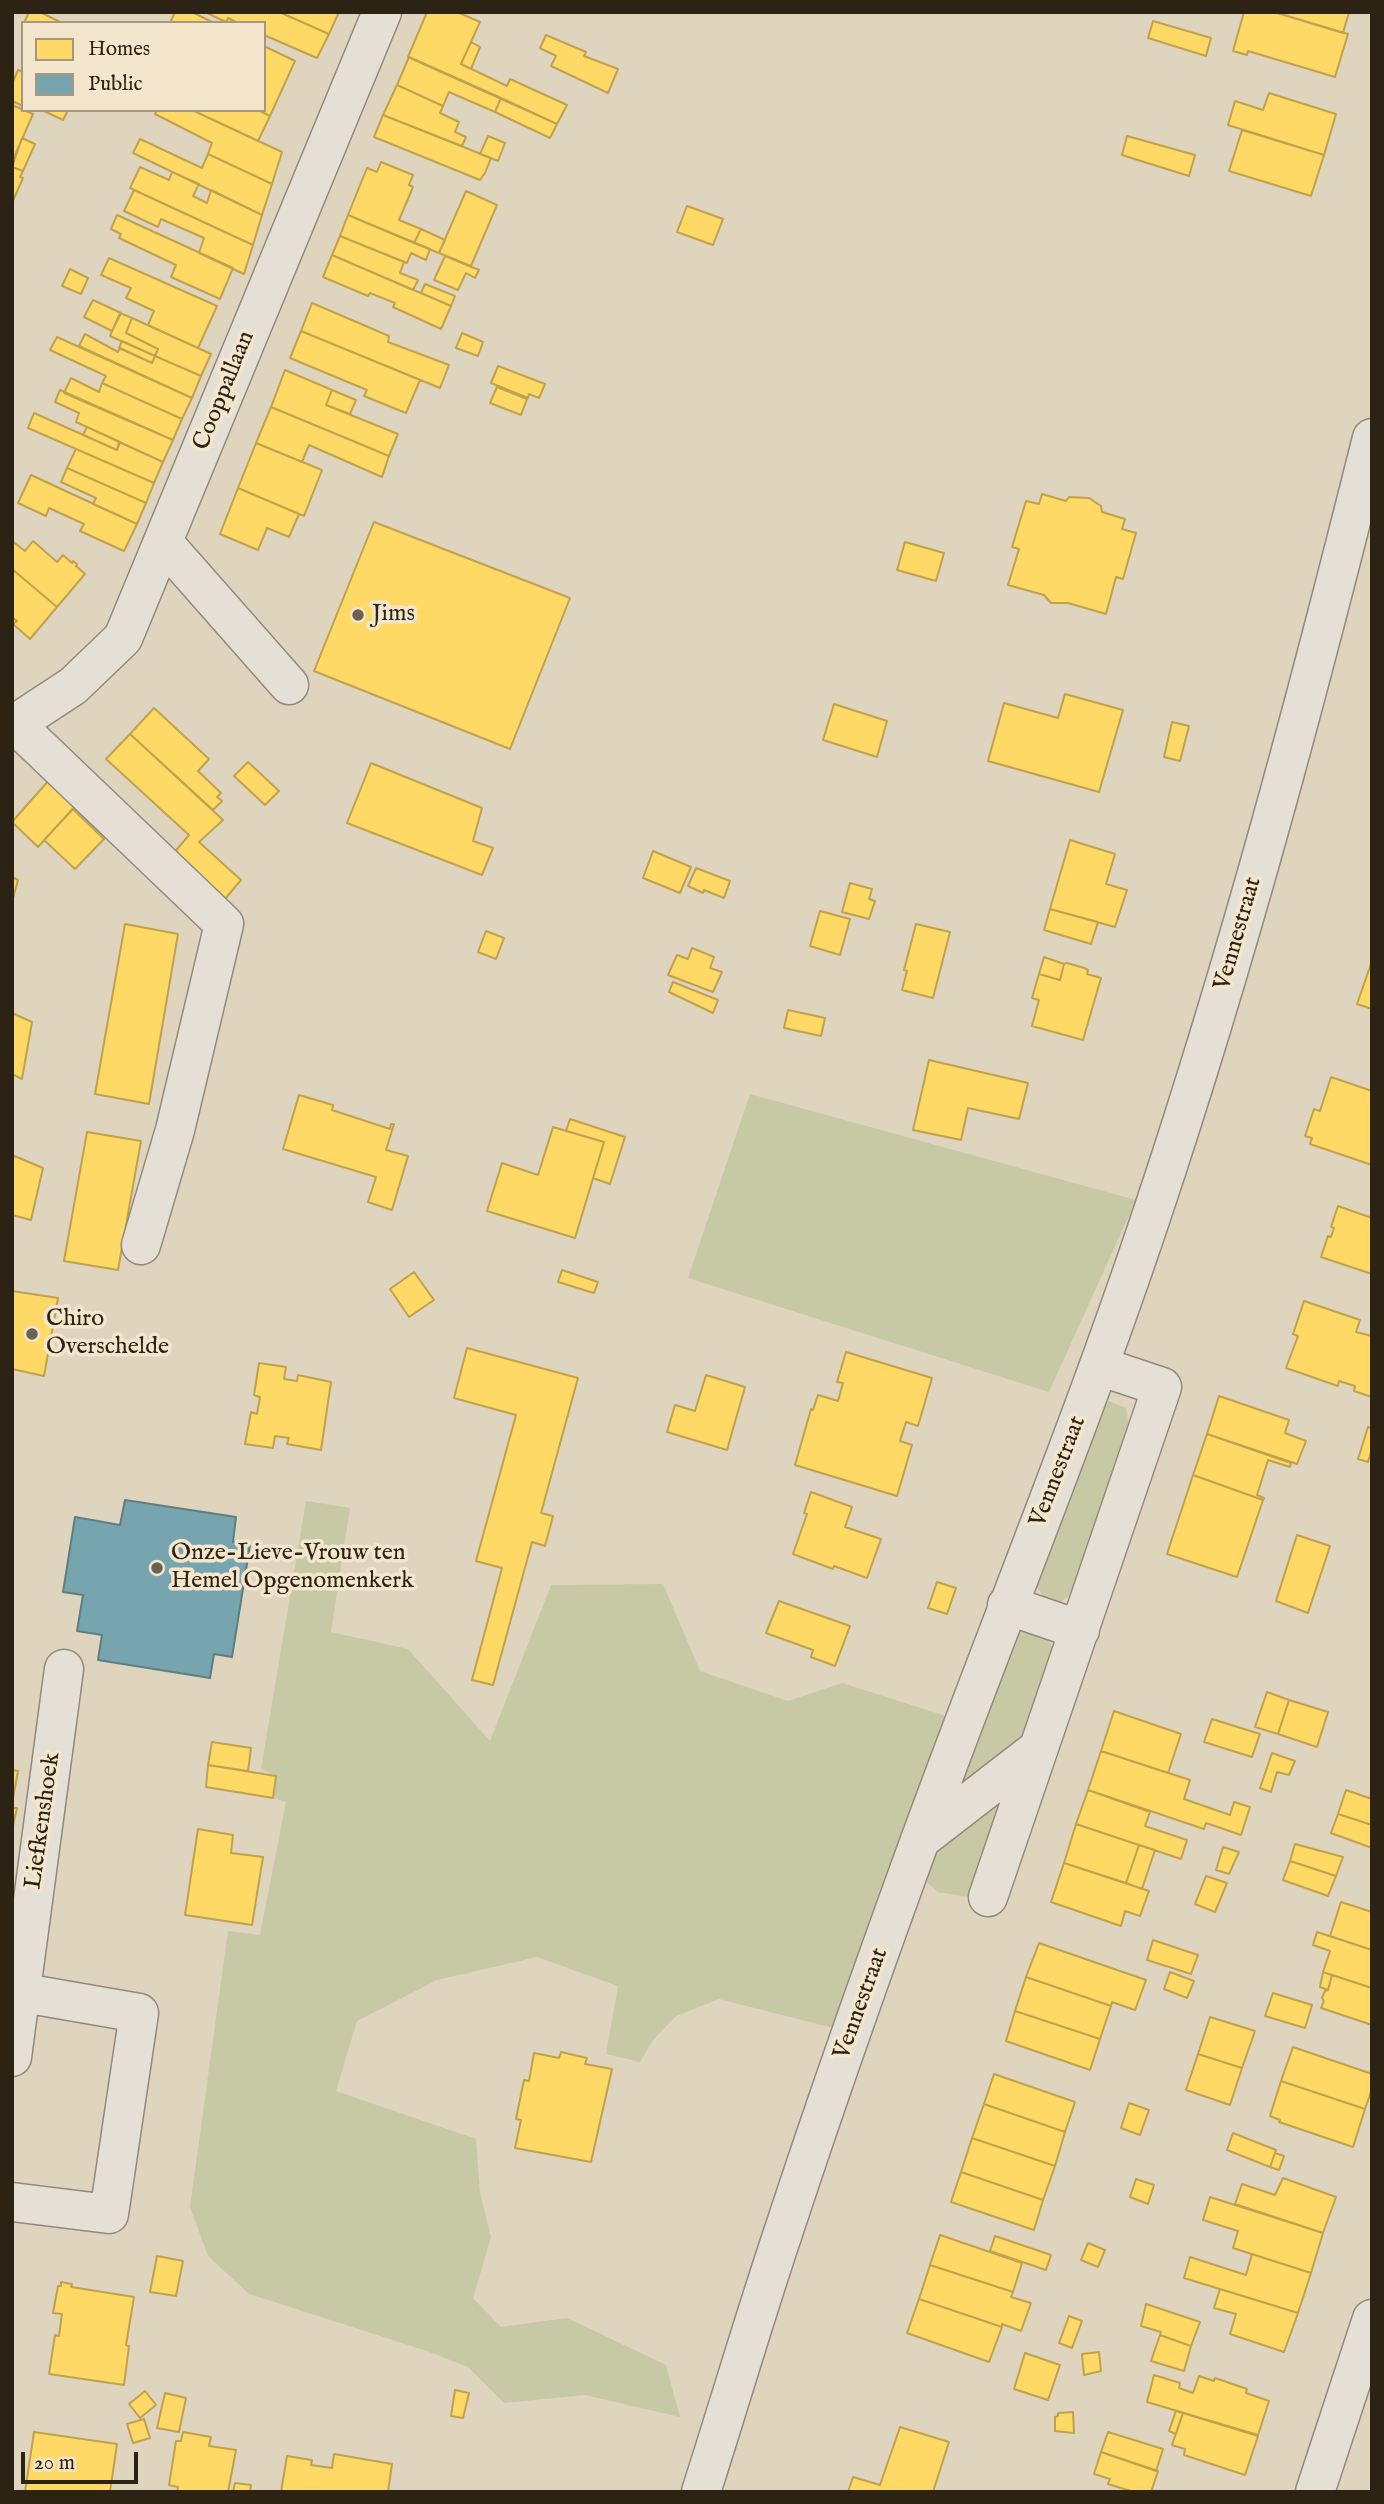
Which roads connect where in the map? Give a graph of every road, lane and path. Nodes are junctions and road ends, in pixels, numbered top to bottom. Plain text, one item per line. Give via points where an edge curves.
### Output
1 (382, 12) edge
2 (1372, 438) edge
3 (163, 542) junction
4 (289, 685) dead end
5 (14, 725) edge
6 (141, 1245) dead end
7 (1099, 1366) junction
8 (1007, 1605) junction
9 (1080, 1630) junction
10 (64, 1669) dead end
11 (1039, 1748) junction
12 (920, 1840) junction
13 (988, 1897) dead end
14 (17, 1992) edge
15 (12, 2057) edge
16 (12, 2202) edge
17 (1372, 2319) edge
18 (701, 2492) edge
19 (1315, 2492) edge

1 - 3 street, Cooppallaan
2 - 7 street, Vennestraat via 1319,650 1227,979
3 - 4 street
3 - 5 street, Cooppallaan via 124,638 73,686
5 - 6 street via 224,924
7 - 8 street, Vennestraat
7 - 9 street via 1162,1387
8 - 9 street
8 - 12 street, Vennestraat
9 - 11 street
10 - 14 street, Liefkenshoek
11 - 12 street
11 - 13 street
12 - 18 street, Vennestraat via 782,2235
14 - 15 street, Liefkenshoek
14 - 16 street via 139,2013 109,2214
17 - 19 street

